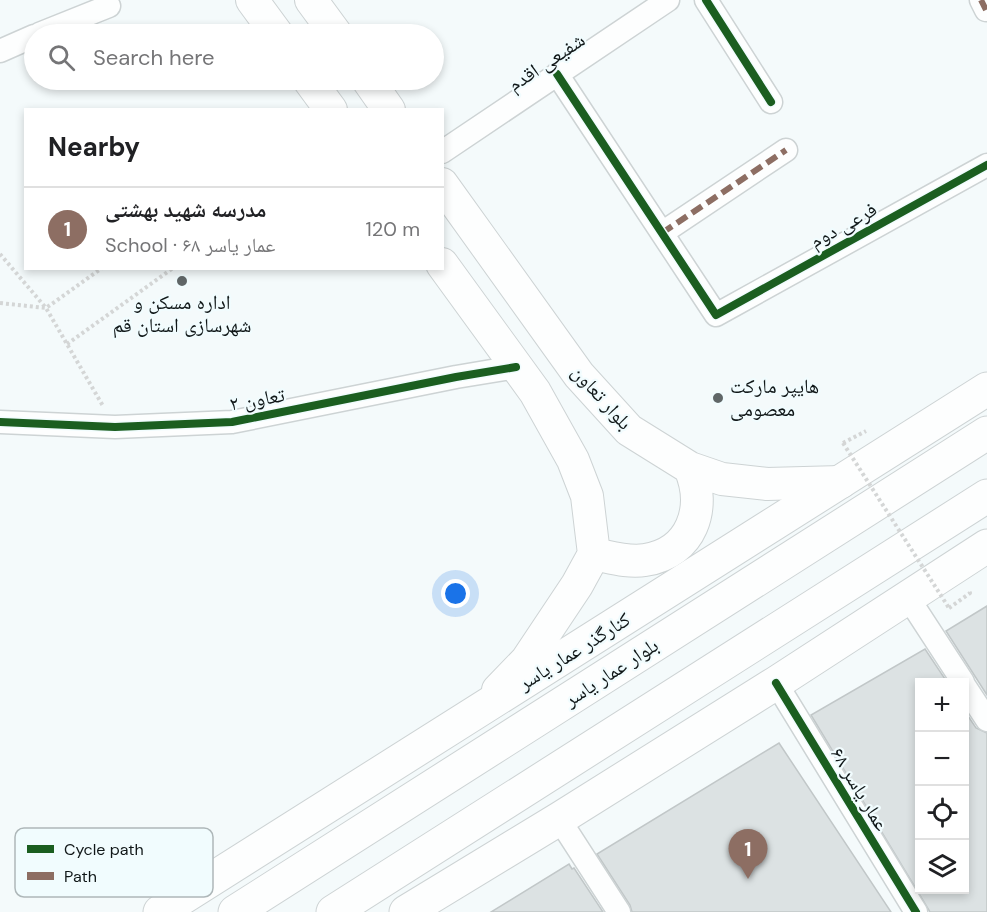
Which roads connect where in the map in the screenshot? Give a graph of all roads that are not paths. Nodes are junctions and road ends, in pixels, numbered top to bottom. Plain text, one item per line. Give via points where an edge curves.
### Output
1 (252, 0) edge
2 (668, 0) edge
3 (706, 0) edge
4 (981, 0) edge
5 (315, 1) edge
6 (109, 6) dead end
7 (986, 10) edge
8 (64, 24) edge
9 (270, 24) edge
10 (330, 24) edge
11 (24, 40) edge
12 (0, 51) edge
13 (557, 74) junction
14 (316, 90) edge
15 (375, 90) edge
16 (771, 102) dead end
17 (330, 108) edge
18 (389, 108) edge
19 (786, 150) dead end
20 (444, 151) edge
21 (987, 165) edge
22 (444, 187) edge
23 (662, 233) junction
24 (444, 267) edge
25 (516, 367) junction
26 (987, 389) edge
27 (0, 422) edge
28 (987, 433) edge
29 (690, 468) junction
30 (841, 482) junction
31 (987, 496) edge
32 (987, 546) edge
33 (594, 554) junction
34 (907, 596) junction
35 (960, 678) edge
36 (776, 683) junction
37 (969, 692) edge
38 (478, 711) junction
39 (987, 720) edge
40 (559, 819) junction
41 (213, 878) edge
42 (184, 897) edge
43 (160, 912) edge
44 (235, 912) edge
45 (333, 912) edge
46 (406, 912) edge
47 (619, 912) edge
48 (916, 912) edge

1 - 9 main road
2 - 13 street, شفیعی اقدم
3 - 16 street
4 - 7 street
5 - 10 main road
6 - 8 street
11 - 12 street
13 - 20 street, شفیعی اقدم
13 - 23 street
14 - 17 main road
15 - 18 main road
19 - 23 street
21 - 23 street, فرعی دوم via 716,315
22 - 29 main road, بلوار تعاون via 579,375 629,430
24 - 25 main road
25 - 27 street, تعاون ۲ via 232,422 115,427
25 - 33 main road via 535,392 573,460 587,496
26 - 30 main road, کنارگذر عمار یاسر
28 - 44 main road, بلوار عمار یاسر
29 - 30 main road, بلوار تعاون via 745,482
29 - 33 main road via 697,484 696,518 676,546 645,560 627,561
30 - 38 main road, کنارگذر عمار یاسر
31 - 45 main road
32 - 34 main road
33 - 38 main road via 527,660
34 - 35 street
34 - 36 main road
36 - 40 main road
36 - 48 street, عمار یاسر ۶۸
37 - 39 street
38 - 41 main road, کنارگذر عمار یاسر
40 - 46 main road
40 - 47 street
42 - 43 main road, کنارگذر عمار یاسر

